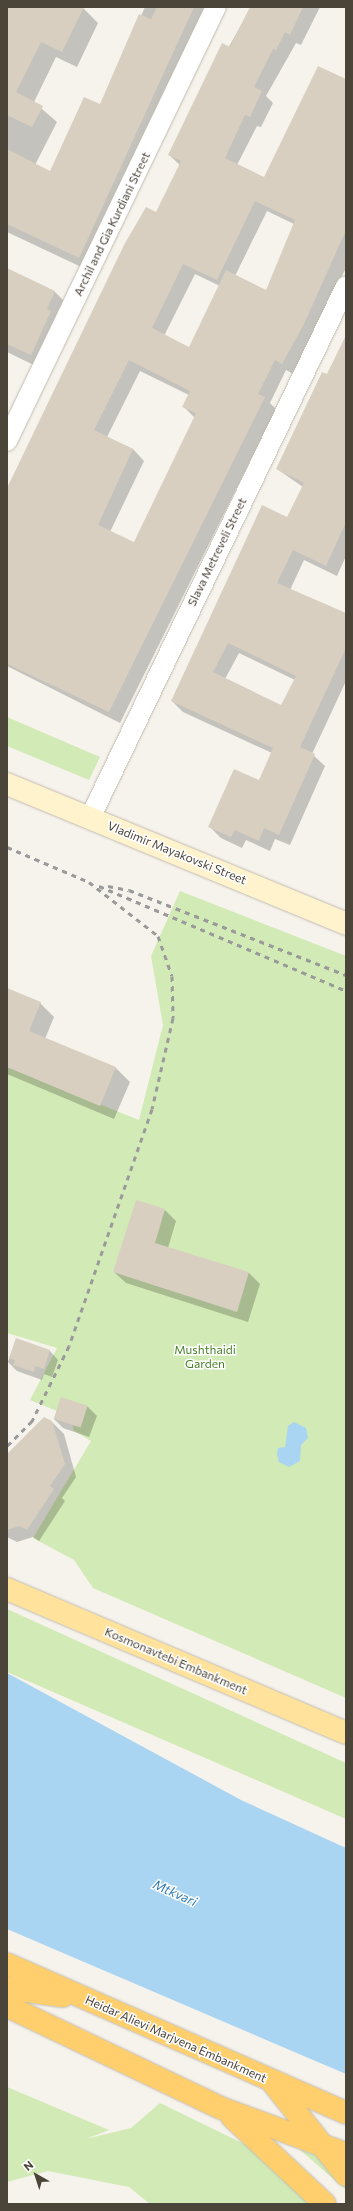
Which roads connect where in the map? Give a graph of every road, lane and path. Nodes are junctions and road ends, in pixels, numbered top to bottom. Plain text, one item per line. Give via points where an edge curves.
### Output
1 (216, 7) edge
2 (346, 286) edge
3 (7, 441) edge
4 (7, 784) edge
5 (90, 818) junction
6 (346, 924) edge
7 (7, 1589) edge
8 (346, 1733) edge
9 (7, 1964) edge
10 (7, 1988) edge
11 (87, 2000) junction
12 (7, 2006) edge
13 (7, 2019) edge
14 (42, 2022) junction
15 (271, 2081) junction
16 (221, 2108) junction
17 (346, 2113) edge
18 (322, 2144) junction
19 (346, 2154) edge
20 (346, 2174) edge
21 (325, 2204) edge

1 - 3 street, Archil and Gia Kurdiani Street
2 - 5 street, Slava Metreveli Street
4 - 5 street, Vladimir Mayakovski Street
5 - 6 street, Vladimir Mayakovski Street
7 - 8 main road, Kosmonavtebi Embankment
9 - 11 highway, Heidar Alievi Marjvena Embankment
10 - 11 highway
11 - 15 highway, Heidar Alievi Marjvena Embankment
12 - 14 highway
13 - 14 street
14 - 16 highway
15 - 17 highway, Heidar Alievi Marjvena Embankment
15 - 18 highway
16 - 18 highway
16 - 21 highway
18 - 19 highway
18 - 20 highway

